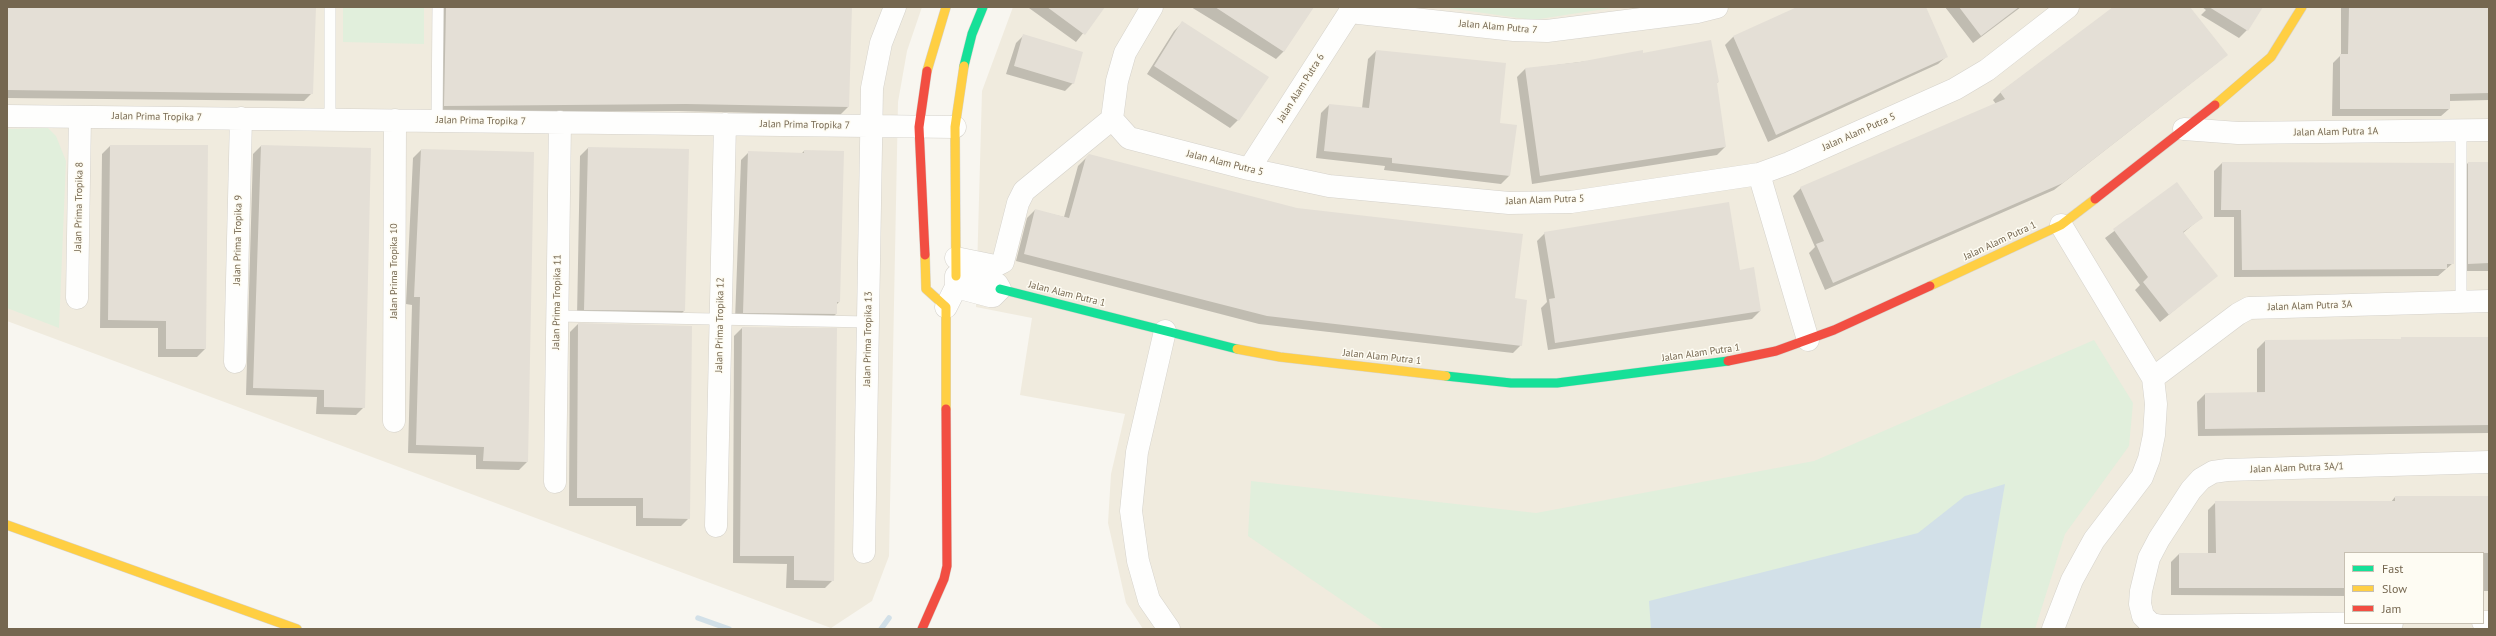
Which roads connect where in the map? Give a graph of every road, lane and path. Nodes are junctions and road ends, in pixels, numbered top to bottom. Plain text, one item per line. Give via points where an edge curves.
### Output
1 (330, 7) edge
2 (438, 7) edge
3 (895, 7) edge
4 (946, 7) edge
5 (983, 7) edge
6 (1152, 7) edge
7 (1717, 7) edge
8 (2068, 7) edge
9 (2302, 7) edge
10 (1351, 9) edge
11 (7, 116) edge
12 (80, 116) junction
13 (241, 118) junction
14 (1112, 119) junction
15 (330, 120) junction
16 (395, 120) junction
17 (437, 121) junction
18 (560, 122) junction
19 (725, 124) junction
20 (870, 126) junction
21 (919, 127) junction
22 (955, 128) junction
23 (2184, 129) junction
24 (2462, 130) junction
25 (2489, 130) edge
26 (1249, 169) junction
27 (1759, 174) junction
28 (2061, 225) junction
29 (956, 274) junction
30 (1000, 290) joint
31 (77, 298) dead end
32 (2489, 301) edge
33 (2461, 302) junction
34 (946, 307) junction
35 (557, 316) junction
36 (720, 319) junction
37 (869, 322) junction
38 (1165, 331) junction
39 (1808, 340) junction
40 (236, 362) dead end
41 (2153, 378) junction
42 (394, 421) dead end
43 (2489, 462) edge
44 (555, 482) dead end
45 (7, 524) edge
46 (716, 526) dead end
47 (864, 552) dead end
48 (2344, 624) edge
49 (296, 629) edge
50 (922, 629) edge
51 (1169, 629) edge
52 (2053, 629) edge

1 - 15 lane
2 - 17 lane
3 - 20 street, Jalan Prima Tropika 13 via 881,43 872,88
4 - 21 main road via 927,70
5 - 22 main road via 972,34 962,75
6 - 14 street via 1125,53 1117,81
7 - 10 street, Jalan Alam Putra 7 via 1697,12 1547,31 1514,30
8 - 27 street, Jalan Alam Putra 5 via 1987,70 1955,89
9 - 23 main road, Jalan Alam Putra 1 via 2271,57 2250,77
10 - 26 street, Jalan Alam Putra 6
11 - 12 street, Jalan Prima Tropika 7
12 - 13 street, Jalan Prima Tropika 7
12 - 31 street, Jalan Prima Tropika 8
13 - 15 street, Jalan Prima Tropika 7
13 - 40 street, Jalan Prima Tropika 9
14 - 26 street, Jalan Alam Putra 5 via 1129,138
14 - 29 street via 1024,191 1018,203 1003,262
15 - 16 street, Jalan Prima Tropika 7
16 - 17 street, Jalan Prima Tropika 7
16 - 42 street, Jalan Prima Tropika 10
17 - 18 street, Jalan Prima Tropika 7
18 - 19 street, Jalan Prima Tropika 7
18 - 35 street, Jalan Prima Tropika 11
19 - 20 street, Jalan Prima Tropika 7
19 - 36 street, Jalan Prima Tropika 12
20 - 21 street, Jalan Prima Tropika 7
20 - 37 street, Jalan Prima Tropika 13
21 - 22 street, Jalan Prima Tropika 7
21 - 34 main road via 926,288
22 - 29 main road
23 - 24 street, Jalan Alam Putra 1A via 2238,133
23 - 28 main road, Jalan Alam Putra 1
24 - 25 street, Jalan Alam Putra 1A
24 - 33 lane
26 - 27 street, Jalan Alam Putra 5 via 1329,186 1509,203 1570,202
27 - 39 street
28 - 39 main road, Jalan Alam Putra 1
28 - 41 street
29 - 30 street via 997,284
29 - 34 street
30 - 38 main road, Jalan Alam Putra 1
32 - 33 street, Jalan Alam Putra 3A
33 - 41 street, Jalan Alam Putra 3A via 2249,308
34 - 50 main road via 947,566 944,579
35 - 36 lane
35 - 44 street, Jalan Prima Tropika 11
36 - 37 lane
36 - 46 street, Jalan Prima Tropika 12
37 - 47 street, Jalan Prima Tropika 13
38 - 39 main road, Jalan Alam Putra 1 via 1280,357 1511,383 1557,383 1726,361 1776,351
38 - 51 street via 1137,452 1131,511 1138,561 1149,600
41 - 52 street via 2156,404 2154,435 2142,477 2094,540 2072,580
43 - 48 street, Jalan Alam Putra 3A/1 via 2213,472 2201,479 2191,490 2149,558 2140,604 2143,616 2151,624 2162,626
45 - 49 main road

